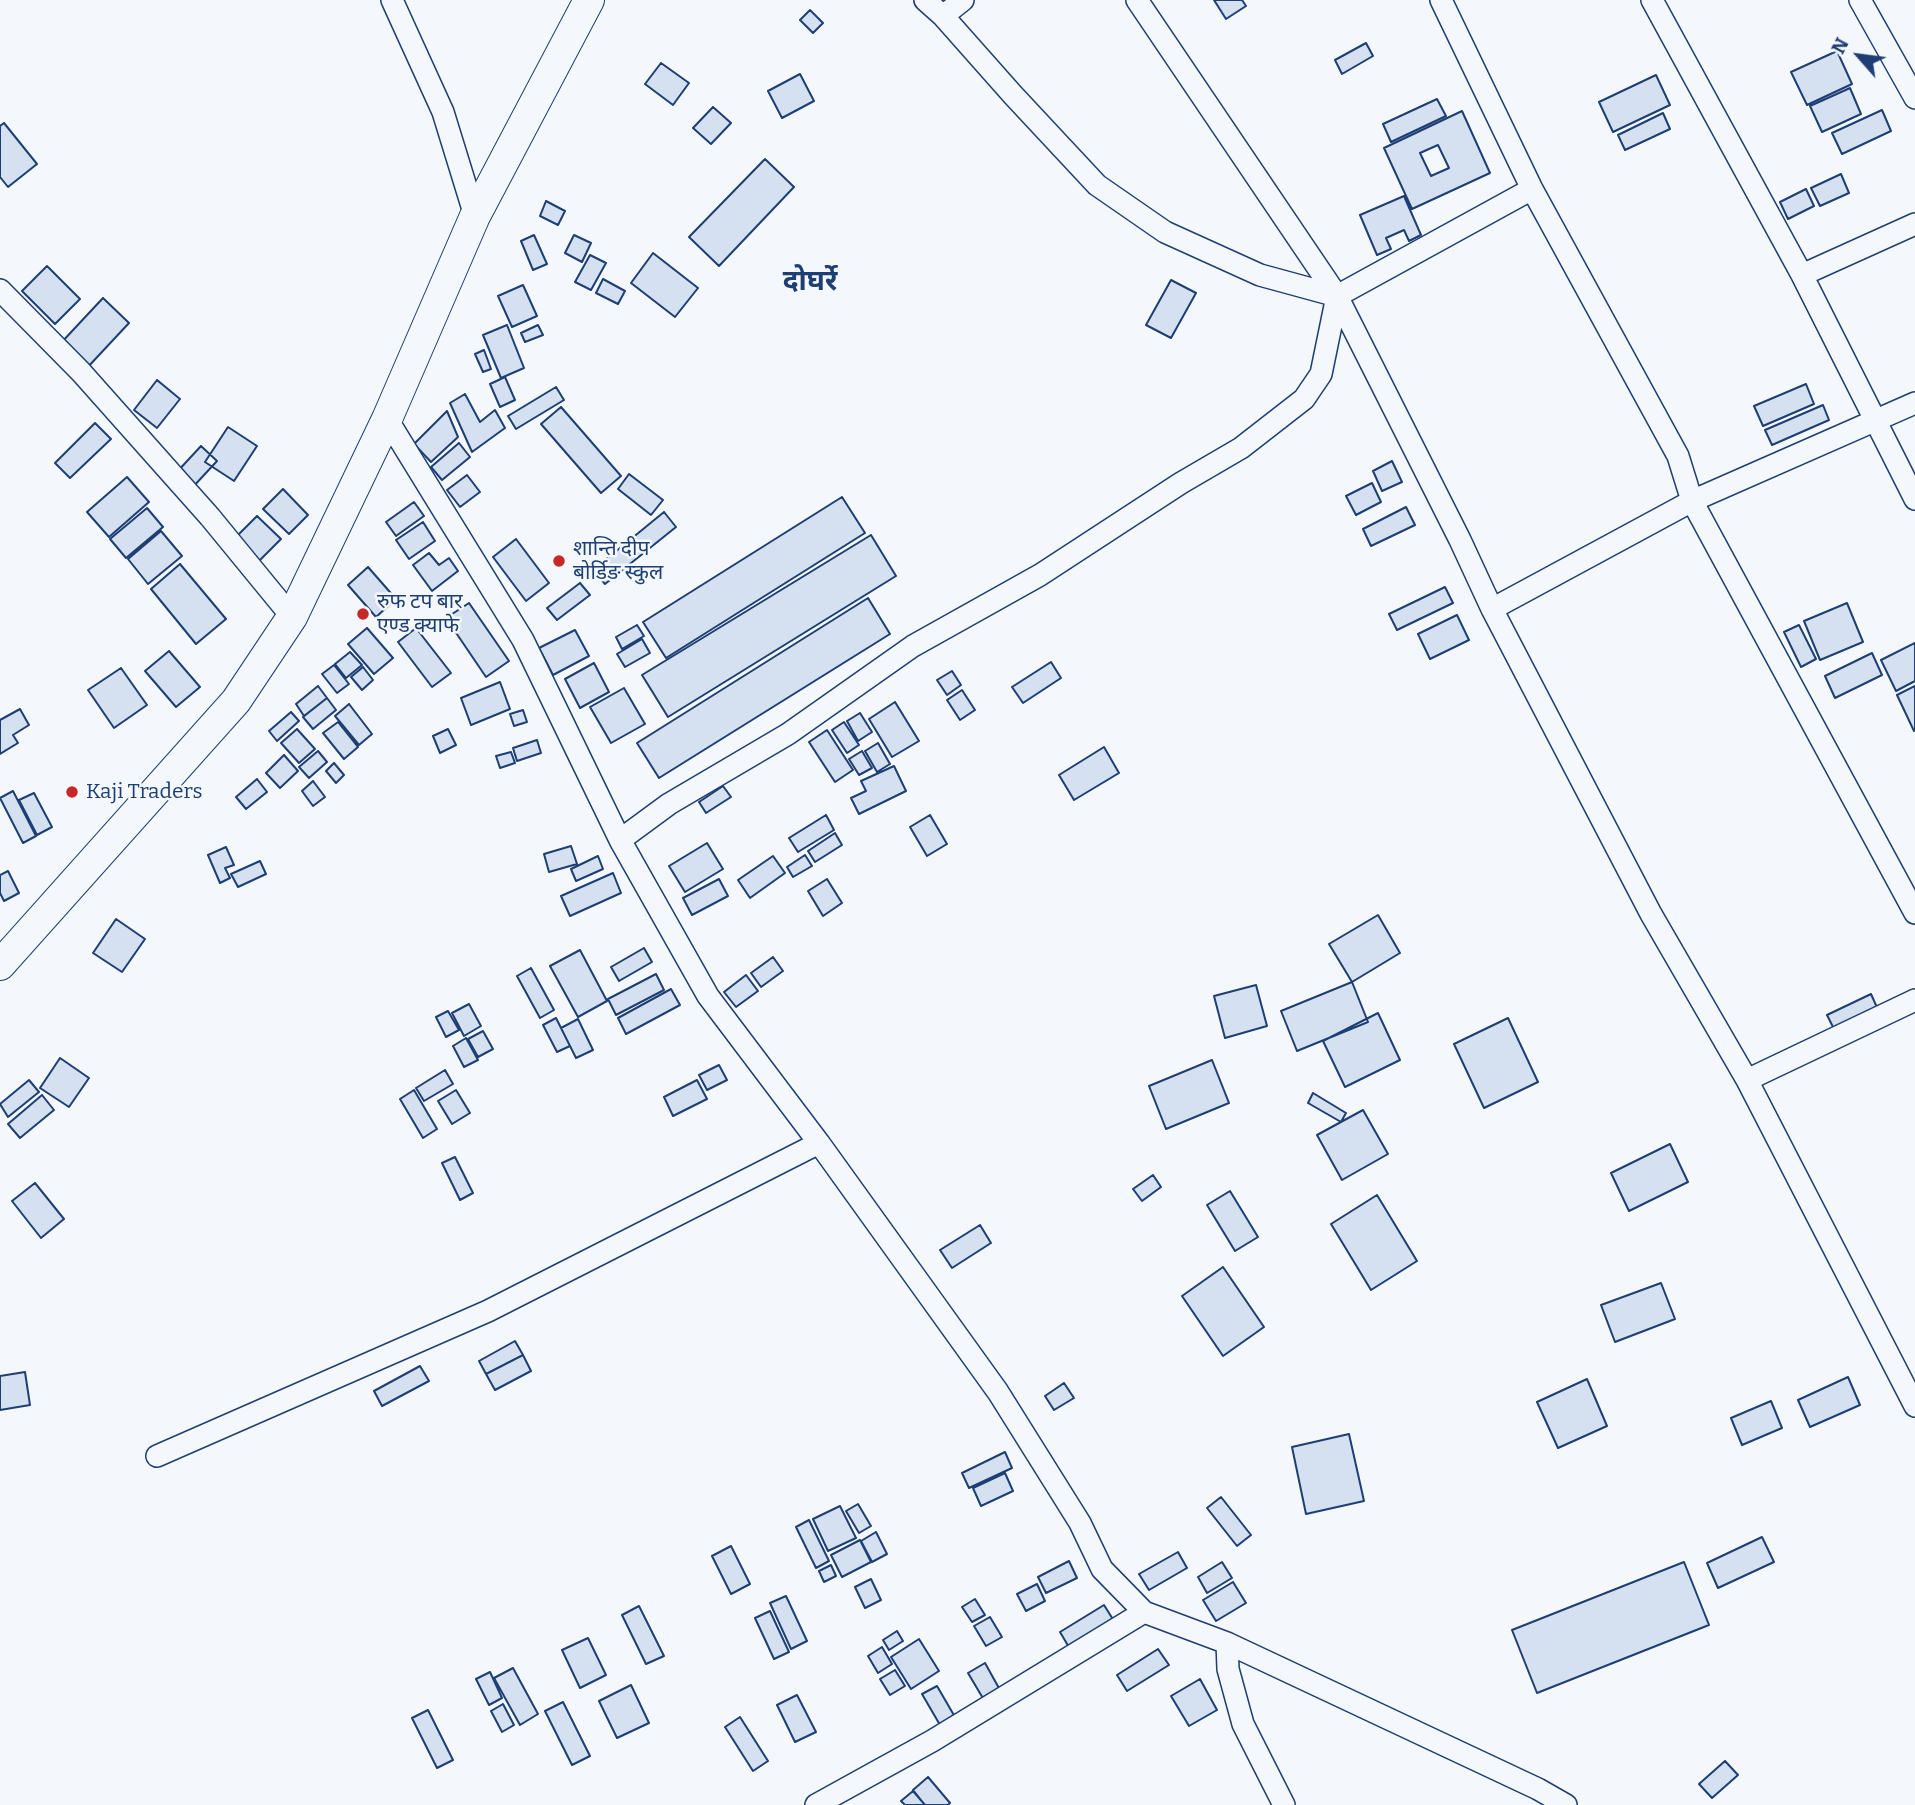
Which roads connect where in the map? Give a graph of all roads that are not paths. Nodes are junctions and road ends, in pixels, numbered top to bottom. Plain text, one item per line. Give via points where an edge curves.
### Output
1 (392, 0) edge
2 (589, 0) edge
3 (925, 0) edge
4 (963, 0) edge
5 (1137, 0) edge
6 (1441, 0) edge
7 (1653, 0) edge
8 (1860, 0) edge
9 (943, 16) junction
10 (1915, 98) edge
11 (1532, 189) junction
12 (475, 216) junction
13 (1915, 224) edge
14 (1802, 275) junction
15 (0, 290) edge
16 (1337, 296) junction
17 (1915, 403) edge
18 (387, 418) junction
19 (1875, 422) junction
20 (1915, 499) edge
21 (1692, 500) junction
22 (1492, 609) junction
23 (292, 617) junction
24 (620, 840) junction
25 (1915, 913) edge
26 (0, 965) edge
27 (1915, 1000) edge
28 (1748, 1080) junction
29 (819, 1143) junction
30 (1915, 1406) edge
31 (157, 1456) dead end
32 (1144, 1612) junction
33 (1227, 1643) junction
34 (816, 1805) edge
35 (1284, 1805) edge
36 (1566, 1805) edge

1 - 12 street via 443,112
2 - 12 main road
3 - 9 street
4 - 9 street
5 - 16 street
6 - 11 street
7 - 14 street
8 - 10 street
9 - 16 street via 1097,186 1165,232 1260,275
11 - 16 street
11 - 21 street via 1678,456
12 - 18 main road
13 - 14 street
14 - 19 street
15 - 23 street via 90,382
16 - 22 street
16 - 24 street via 1321,374 1304,399 1241,448 1040,575 913,646 788,734 669,804
17 - 19 street
18 - 23 main road
18 - 24 street via 523,640
19 - 20 street
19 - 21 street
21 - 22 street
21 - 25 street
22 - 28 street via 1651,914
23 - 26 main road via 236,701
24 - 29 street via 708,996
27 - 28 street
28 - 30 street
29 - 31 street via 488,1311
29 - 32 street via 998,1392 1080,1523 1102,1569
32 - 33 street
32 - 34 street via 932,1741
33 - 35 street via 1228,1669 1242,1724
33 - 36 street

